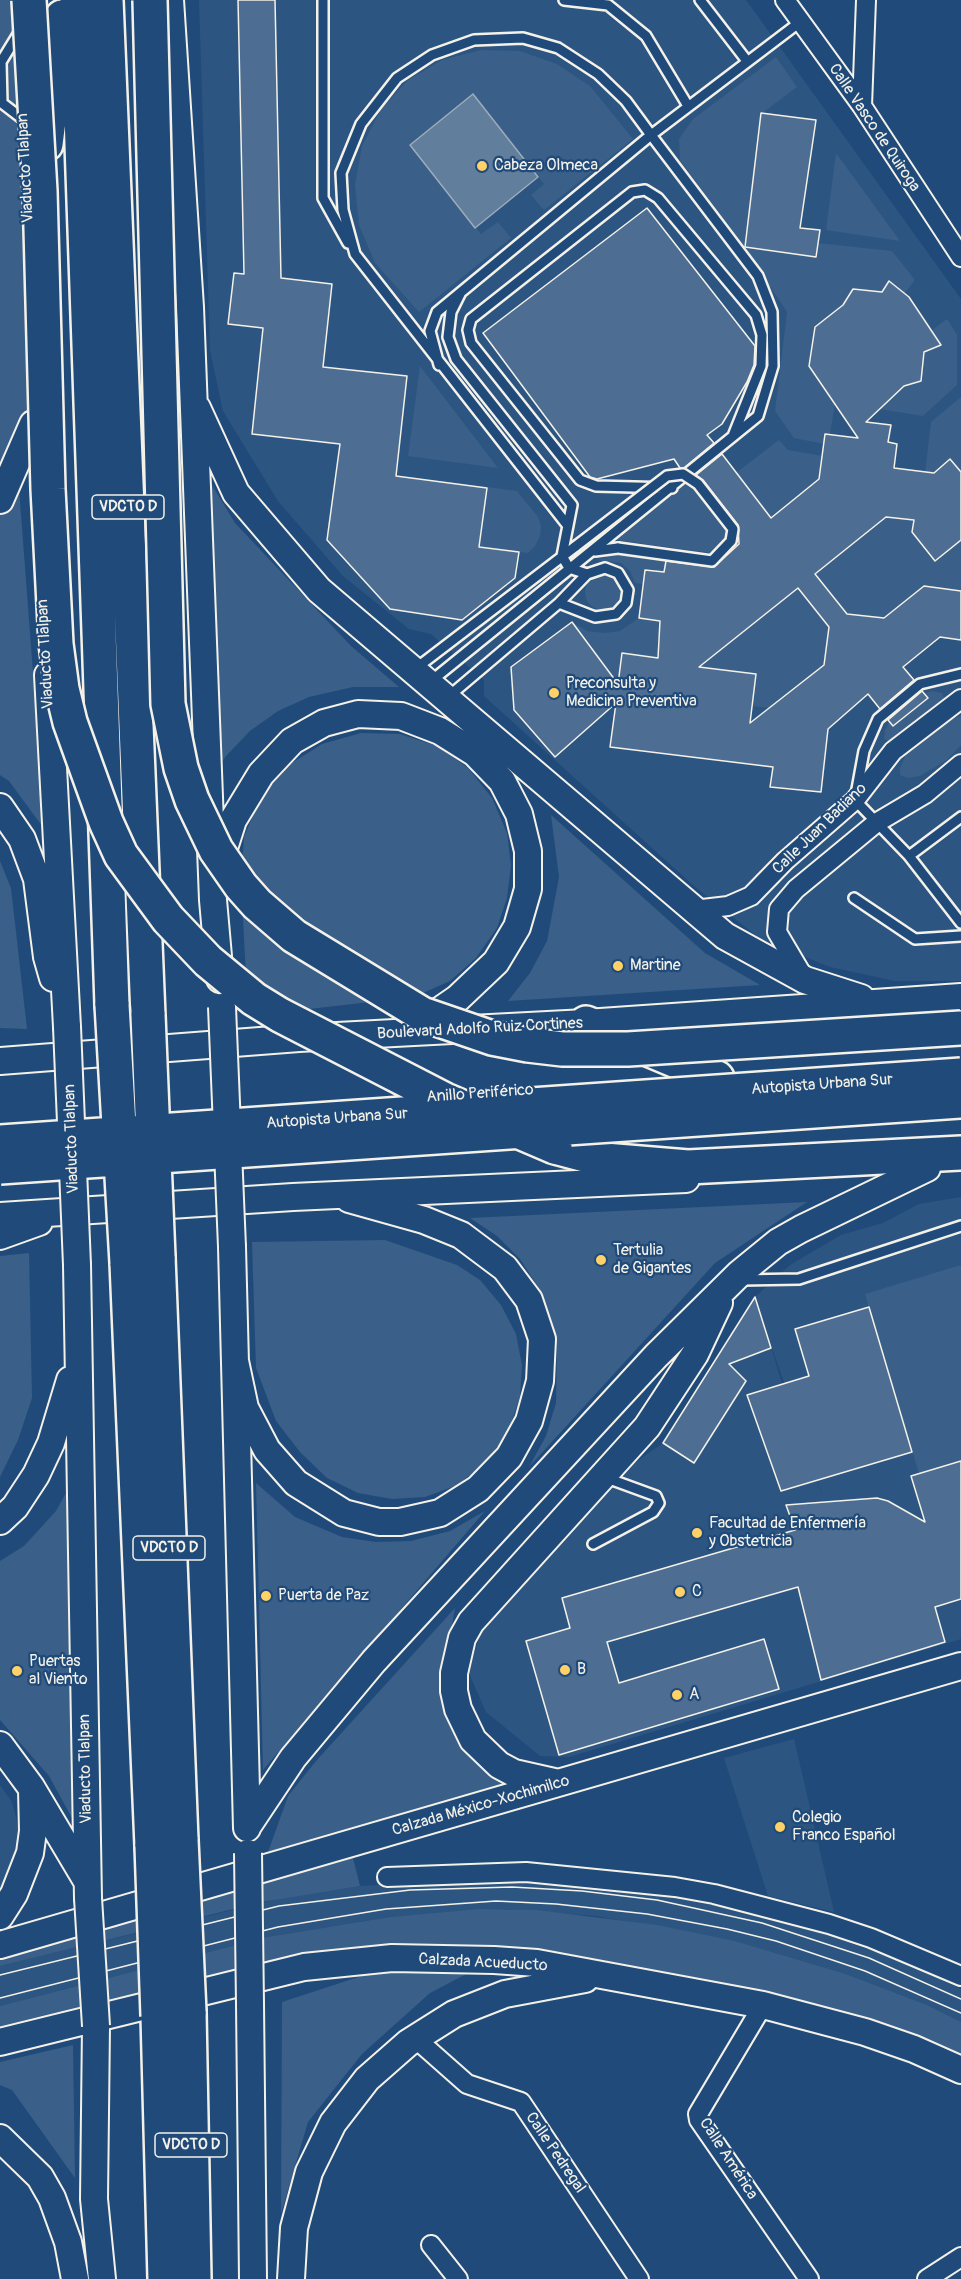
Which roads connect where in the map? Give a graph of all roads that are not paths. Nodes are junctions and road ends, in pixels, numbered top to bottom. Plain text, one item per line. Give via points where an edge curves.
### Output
1 (19, 0) edge
2 (29, 0) edge
3 (64, 0) edge
4 (77, 0) edge
5 (106, 0) edge
6 (113, 0) edge
7 (150, 0) edge
8 (170, 0) edge
9 (323, 0) edge
10 (564, 0) edge
11 (700, 0) edge
12 (785, 0) edge
13 (866, 0) edge
14 (800, 22) junction
15 (20, 31) junction
16 (0, 62) edge
17 (747, 62) junction
18 (688, 106) junction
19 (862, 106) junction
20 (24, 120) junction
21 (651, 135) junction
22 (40, 190) junction
23 (355, 254) junction
24 (961, 257) edge
25 (464, 288) junction
26 (158, 363) junction
27 (439, 365) junction
28 (191, 395) junction
29 (33, 423) junction
30 (730, 441) junction
31 (672, 488) junction
32 (0, 500) edge
33 (568, 526) junction
34 (592, 551) junction
35 (562, 556) junction
36 (569, 568) junction
37 (587, 574) junction
38 (559, 603) junction
39 (961, 674) edge
40 (429, 684) junction
41 (961, 699) edge
42 (961, 764) edge
43 (855, 800) junction
44 (0, 807) edge
45 (961, 817) edge
46 (876, 823) junction
47 (909, 856) junction
48 (854, 898) dead end
49 (213, 900) junction
50 (694, 910) junction
51 (961, 923) edge
52 (961, 936) edge
53 (806, 980) junction
54 (961, 997) edge
55 (876, 1003) junction
56 (67, 1015) junction
57 (586, 1023) junction
58 (961, 1028) edge
59 (405, 1033) junction
60 (961, 1060) edge
61 (0, 1061) edge
62 (961, 1075) edge
63 (717, 1078) junction
64 (961, 1101) edge
65 (961, 1115) edge
66 (0, 1129) edge
67 (0, 1142) edge
68 (961, 1153) edge
69 (961, 1165) edge
70 (0, 1167) edge
71 (927, 1168) junction
72 (0, 1182) edge
73 (337, 1195) junction
74 (64, 1210) junction
75 (0, 1216) edge
76 (961, 1226) edge
77 (0, 1236) edge
78 (143, 1260) junction
79 (729, 1284) junction
80 (77, 1335) junction
81 (236, 1361) junction
82 (602, 1477) junction
83 (0, 1521) edge
84 (593, 1544) dead end
85 (961, 1666) edge
86 (0, 1745) edge
87 (566, 1782) junction
88 (31, 1787) junction
89 (247, 1827) junction
90 (387, 1876) dead end
91 (88, 1890) junction
92 (0, 1916) edge
93 (0, 1945) edge
94 (602, 1976) junction
95 (961, 1976) edge
96 (763, 2005) junction
97 (173, 2014) junction
98 (415, 2038) junction
99 (0, 2042) edge
100 (961, 2070) edge
101 (0, 2138) edge
102 (431, 2245) dead end
103 (961, 2257) edge
104 (75, 2279) edge
105 (102, 2279) edge
106 (165, 2279) edge
107 (194, 2279) edge
108 (254, 2279) edge
109 (291, 2279) edge
110 (458, 2279) edge
111 (639, 2279) edge
112 (809, 2279) edge
113 (927, 2279) edge

1 - 15 main road, Viaducto Tlalpan
2 - 22 highway, bridge
3 - 22 highway, bridge
4 - 78 highway, VDCTO D, bridge via 112,1005
5 - 78 highway, VDCTO D, bridge via 148,1015
6 - 26 highway, bridge via 117,86
7 - 26 highway, bridge
8 - 28 main road via 190,307
9 - 23 lane via 322,198
10 - 18 lane via 608,5 646,36
11 - 17 lane
12 - 14 street, Calle Vasco de Quiroga
13 - 19 street
14 - 17 lane
14 - 19 street, Calle Vasco de Quiroga
15 - 16 lane
15 - 20 main road, Viaducto Tlalpan
16 - 20 lane via 2,103
17 - 18 lane
18 - 21 lane
19 - 24 street, Calle Vasco de Quiroga
20 - 29 main road, Viaducto Tlalpan
21 - 23 lane via 626,101 598,74 558,48 523,38 474,40 432,56 397,78 361,124 353,143 342,173 343,210
21 - 25 lane
21 - 30 lane via 758,276 772,312 773,366 758,416
22 - 68 highway, bridge via 48,489 62,689 92,788 121,855 187,941 230,980 280,1015 445,1100 579,1154 632,1164 688,1167
23 - 27 lane
25 - 27 lane via 437,312 430,331
25 - 33 lane via 451,312 448,337 456,358 572,505
26 - 58 highway, bridge via 168,704 173,736 192,800 216,850 241,886 275,921 422,1014 483,1035 528,1045 617,1050
27 - 33 lane
28 - 40 main road via 236,493 319,590
28 - 49 main road
29 - 32 main road
29 - 56 main road, Viaducto Tlalpan
30 - 31 lane
30 - 31 lane via 761,366 762,335 756,315 658,198 645,190 632,192 471,319 468,330 471,343 580,480 596,486
31 - 34 lane
33 - 35 lane
34 - 35 lane, bridge via 618,548 712,561 731,541 733,529 698,484 683,474 667,476
34 - 36 lane
35 - 36 lane
35 - 40 lane
36 - 37 lane
36 - 40 lane
37 - 38 lane
37 - 38 lane via 605,568 618,573 628,590 622,609 602,618
38 - 40 lane
39 - 43 lane via 920,684 878,719 864,751
40 - 50 main road
41 - 43 street, Calle Juan Badiano via 893,751
42 - 46 street, Calle Juan Badiano via 925,794
43 - 46 lane
43 - 50 street, Calle Juan Badiano via 751,896 728,906
44 - 56 main road via 22,839 37,879 46,957
45 - 47 lane
46 - 47 lane
46 - 53 street, Calle Juan Badiano via 796,889 779,909 777,932
47 - 51 lane
48 - 52 lane via 915,939
49 - 59 main road via 224,846 246,796 279,753 307,731 341,717 380,713 421,722 458,740 490,767 519,814 528,851 528,889 517,927 496,962 458,998
49 - 81 main road, bridge via 222,1008
50 - 53 main road via 725,936
53 - 55 main road
54 - 55 main road, Boulevard Adolfo Ruiz Cortines
55 - 57 main road, Boulevard Adolfo Ruiz Cortines
56 - 80 main road, Viaducto Tlalpan, bridge
57 - 59 main road, Boulevard Adolfo Ruiz Cortines
57 - 63 highway
59 - 61 main road, Boulevard Adolfo Ruiz Cortines
60 - 63 highway, Anillo Periférico
62 - 67 highway, Autopista Urbana Sur, bridge
63 - 66 highway, Anillo Periférico
64 - 70 highway, Autopista Urbana Sur, bridge
65 - 72 highway
69 - 71 main road
71 - 73 main road
71 - 79 main road via 801,1228 756,1258
73 - 74 main road
73 - 81 main road via 461,1235 492,1256 518,1283 537,1318 542,1360 536,1402 520,1439 495,1474 440,1513 400,1522 362,1519 344,1514 313,1496 267,1450 245,1408
74 - 75 main road
74 - 77 main road
76 - 79 lane via 799,1279
78 - 97 highway, VDCTO D, bridge
79 - 82 main road via 672,1391 647,1427
79 - 89 main road via 656,1356 374,1661 293,1758
80 - 83 main road via 65,1401 51,1443 27,1492
80 - 91 main road, Viaducto Tlalpan
81 - 89 main road
82 - 84 lane via 656,1496 659,1503 653,1512
82 - 87 main road via 471,1623 462,1638 454,1673 455,1698 464,1725 485,1754 514,1773
85 - 87 main road, Calzada México-Xochimilco
86 - 88 main road
87 - 93 main road, Calzada México-Xochimilco
88 - 91 main road
88 - 92 main road via 34,1820 30,1853 14,1894
89 - 108 main road, bridge
90 - 95 street via 526,1872 675,1887 829,1924
91 - 105 main road, Viaducto Tlalpan, bridge via 96,2026 94,2199
94 - 96 main road, Calzada Acueducto
94 - 98 main road via 496,1997 454,2014
94 - 99 main road, Calzada Acueducto via 537,1963 494,1960 392,1958 304,1967
96 - 100 main road, Calzada Acueducto via 865,2032
96 - 112 street, Calle América via 698,2114 699,2120
97 - 106 highway, VDCTO D
97 - 107 highway, VDCTO D
98 - 109 main road via 367,2079 320,2147 300,2200
98 - 111 street, Calle Pedregal via 467,2084 521,2102
101 - 104 main road via 40,2177 52,2198 68,2242
102 - 110 street
103 - 113 street

